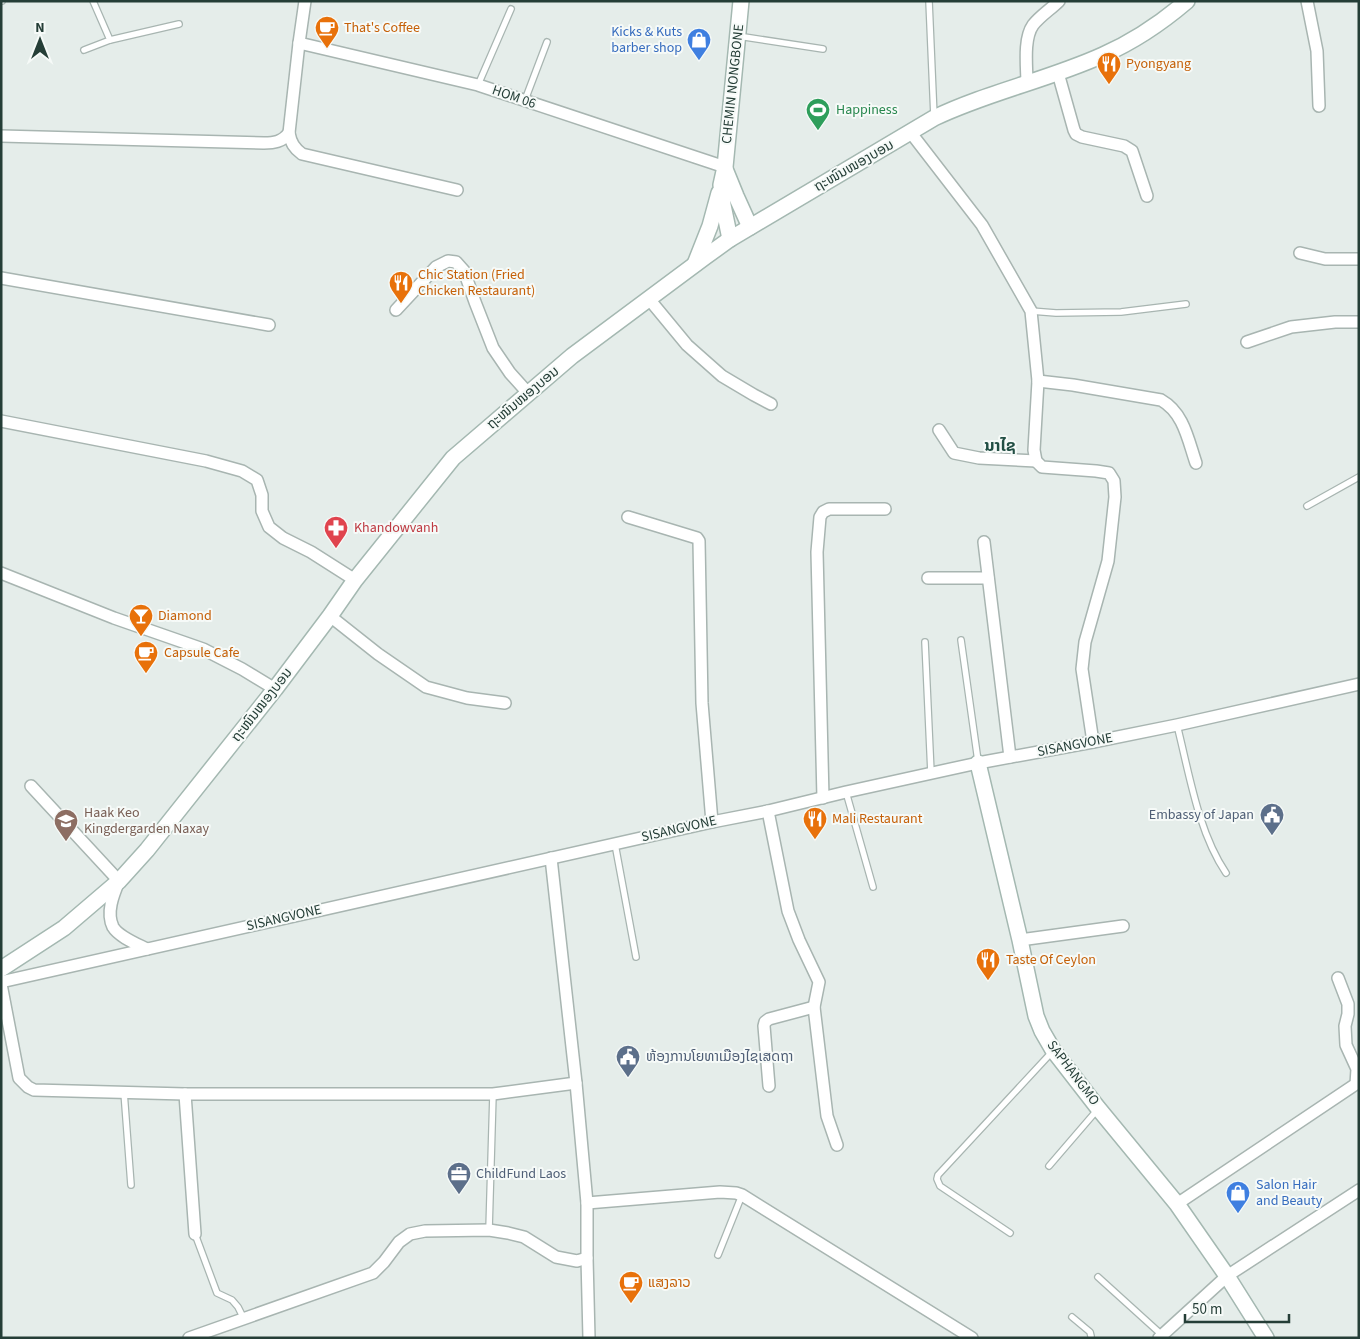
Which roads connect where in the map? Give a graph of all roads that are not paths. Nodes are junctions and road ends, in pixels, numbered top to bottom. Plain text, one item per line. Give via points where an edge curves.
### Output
1 (92, 1) edge
2 (305, 1) edge
3 (741, 1) edge
4 (929, 1) edge
5 (1059, 1) edge
6 (1187, 1) edge
7 (1307, 1) edge
8 (511, 9) dead end
9 (179, 24) dead end
10 (738, 36) junction
11 (110, 40) junction
12 (547, 42) dead end
13 (298, 43) junction
14 (823, 49) dead end
15 (84, 50) dead end
16 (1058, 73) junction
17 (478, 84) junction
18 (1027, 84) junction
19 (525, 100) junction
20 (1319, 106) dead end
21 (934, 118) junction
22 (911, 132) junction
23 (289, 133) junction
24 (1, 136) edge
25 (725, 167) junction
26 (721, 185) junction
27 (457, 190) dead end
28 (1148, 196) dead end
29 (750, 227) junction
30 (730, 240) junction
31 (1300, 252) dead end
32 (1359, 259) edge
33 (695, 264) junction
34 (1, 278) edge
35 (649, 299) junction
36 (1186, 304) dead end
37 (396, 310) dead end
38 (1031, 312) junction
39 (1359, 322) edge
40 (269, 324) dead end
41 (1247, 342) dead end
42 (1038, 381) junction
43 (528, 393) junction
44 (771, 404) dead end
45 (1, 420) edge
46 (939, 430) dead end
47 (1036, 460) junction
48 (1196, 463) dead end
49 (1359, 477) edge
50 (1307, 506) dead end
51 (885, 509) dead end
52 (628, 516) dead end
53 (984, 542) dead end
54 (1, 573) edge
55 (928, 578) dead end
56 (988, 578) junction
57 (354, 580) junction
58 (330, 616) junction
59 (961, 640) dead end
60 (925, 642) dead end
61 (1358, 684) edge
62 (275, 689) junction
63 (505, 703) dead end
64 (1177, 724) junction
65 (1094, 742) junction
66 (1010, 757) junction
67 (978, 763) junction
68 (931, 773) junction
69 (31, 786) dead end
70 (846, 792) junction
71 (823, 798) junction
72 (768, 811) junction
73 (712, 822) junction
74 (615, 844) junction
75 (550, 858) junction
76 (1226, 873) dead end
77 (118, 881) junction
78 (873, 886) dead end
79 (1123, 926) dead end
80 (1020, 940) junction
81 (146, 949) junction
82 (636, 957) dead end
83 (1, 970) edge
84 (1338, 978) dead end
85 (1, 983) edge
86 (814, 1007) junction
87 (1053, 1050) junction
88 (576, 1083) junction
89 (769, 1086) dead end
90 (124, 1092) junction
91 (185, 1094) junction
92 (493, 1094) junction
93 (1098, 1108) junction
94 (837, 1145) dead end
95 (1049, 1166) dead end
96 (131, 1185) dead end
97 (1359, 1190) edge
98 (742, 1195) junction
99 (587, 1203) junction
100 (1177, 1204) junction
101 (489, 1230) junction
102 (1010, 1233) dead end
103 (195, 1234) joint
104 (718, 1256) dead end
105 (587, 1258) junction
106 (1227, 1276) junction
107 (1098, 1277) dead end
108 (1072, 1317) dead end
109 (244, 1318) junction
110 (1160, 1336) edge
111 (189, 1338) edge
112 (589, 1338) edge
113 (972, 1338) edge
114 (1091, 1338) edge
115 (1266, 1338) edge

1 - 11 lane
2 - 13 street
3 - 10 street, CHEMIN NONGBONE
4 - 21 lane
5 - 18 street via 1028,35
6 - 16 street, ຖະໜົນໜອງບອນ via 1134,40
7 - 20 street via 1317,51
8 - 17 lane
9 - 11 lane
10 - 14 lane
10 - 25 street, CHEMIN NONGBONE
11 - 15 lane
12 - 19 lane
13 - 17 street, HOM 06
13 - 23 street
16 - 18 street, ຖະໜົນໜອງບອນ
16 - 28 street via 1076,134 1132,151
17 - 19 street, HOM 06
18 - 21 street, ຖະໜົນໜອງບອນ
19 - 25 street, HOM 06
21 - 22 street, ຖະໜົນໜອງບອນ
22 - 29 street, ຖະໜົນໜອງບອນ
22 - 38 street via 982,225
23 - 24 street via 275,143 264,144
23 - 27 street via 292,144 302,154
25 - 26 street, CHEMIN NONGBONE
25 - 29 street, CHEMIN NONGBONE
26 - 30 street, CHEMIN NONGBONE
26 - 33 street
29 - 30 street, ຖະໜົນໜອງບອນ
30 - 33 street, ຖະໜົນໜອງບອນ
31 - 32 street via 1325,259
33 - 35 street, ຖະໜົນໜອງບອນ
34 - 40 street
35 - 43 street, ຖະໜົນໜອງບອນ
35 - 44 street via 687,345 722,376
36 - 38 lane via 1121,312
37 - 43 street via 436,267 448,260 456,262 464,271 493,348
38 - 42 street
39 - 41 street via 1291,327
42 - 47 street
42 - 48 street via 1162,400 1182,422
43 - 57 street, ຖະໜົນໜອງບອນ via 453,458
45 - 57 street via 206,461 242,472 257,480 262,495 262,512 269,527
46 - 47 street via 954,452 980,458
47 - 65 street via 1042,467 1108,473 1114,481 1108,561 1085,642 1082,669
49 - 50 lane
51 - 71 street via 829,509 820,517 817,552
52 - 73 street via 699,541 702,703
53 - 56 street
54 - 62 street via 203,649
55 - 56 street
56 - 66 street
57 - 58 street, ຖະໜົນໜອງບອນ
58 - 62 street, ຖະໜົນໜອງບອນ
58 - 63 street via 426,686 466,698
59 - 67 lane
60 - 68 lane
61 - 64 street, SISANGVONE
62 - 77 street, ຖະໜົນໜອງບອນ via 147,850
64 - 65 street, SISANGVONE
64 - 76 lane via 1201,819 1216,858
65 - 66 street, SISANGVONE
66 - 67 street, SISANGVONE
67 - 68 street, SISANGVONE
67 - 80 street, SAPHANGMO
68 - 70 street, SISANGVONE
69 - 77 street
70 - 71 street, SISANGVONE
70 - 78 lane
71 - 72 street, SISANGVONE
72 - 73 street, SISANGVONE
72 - 86 street via 788,911 819,982
73 - 74 street, SISANGVONE
74 - 75 street, SISANGVONE
74 - 82 lane
75 - 81 street, SISANGVONE
75 - 88 street
77 - 81 street via 110,914 114,928
77 - 83 street, ຖະໜົນໜອງບອນ via 64,928
79 - 80 street
80 - 87 street, SAPHANGMO via 1036,1016
81 - 85 street, SISANGVONE
84 - 100 street via 1348,1004 1346,1045 1357,1069 1356,1084
85 - 90 street via 19,1078 23,1083 34,1090
86 - 89 street via 765,1022
86 - 94 street via 827,1116
87 - 93 street, SAPHANGMO
87 - 102 lane via 937,1179 940,1186
88 - 92 street
88 - 99 street
90 - 91 street
90 - 96 lane
91 - 92 street
91 - 103 street
92 - 101 lane
93 - 95 lane
93 - 100 street, SAPHANGMO
97 - 106 street
98 - 99 street via 720,1192
98 - 104 lane
98 - 113 street
99 - 105 street
100 - 106 street, SAPHANGMO
101 - 105 street via 524,1237 556,1257 577,1261
101 - 109 street via 410,1234 373,1273
103 - 109 lane via 217,1293 232,1300
105 - 112 street
106 - 110 street
106 - 115 street, SAPHANGMO
107 - 110 lane
108 - 114 lane via 1090,1332
109 - 111 street

